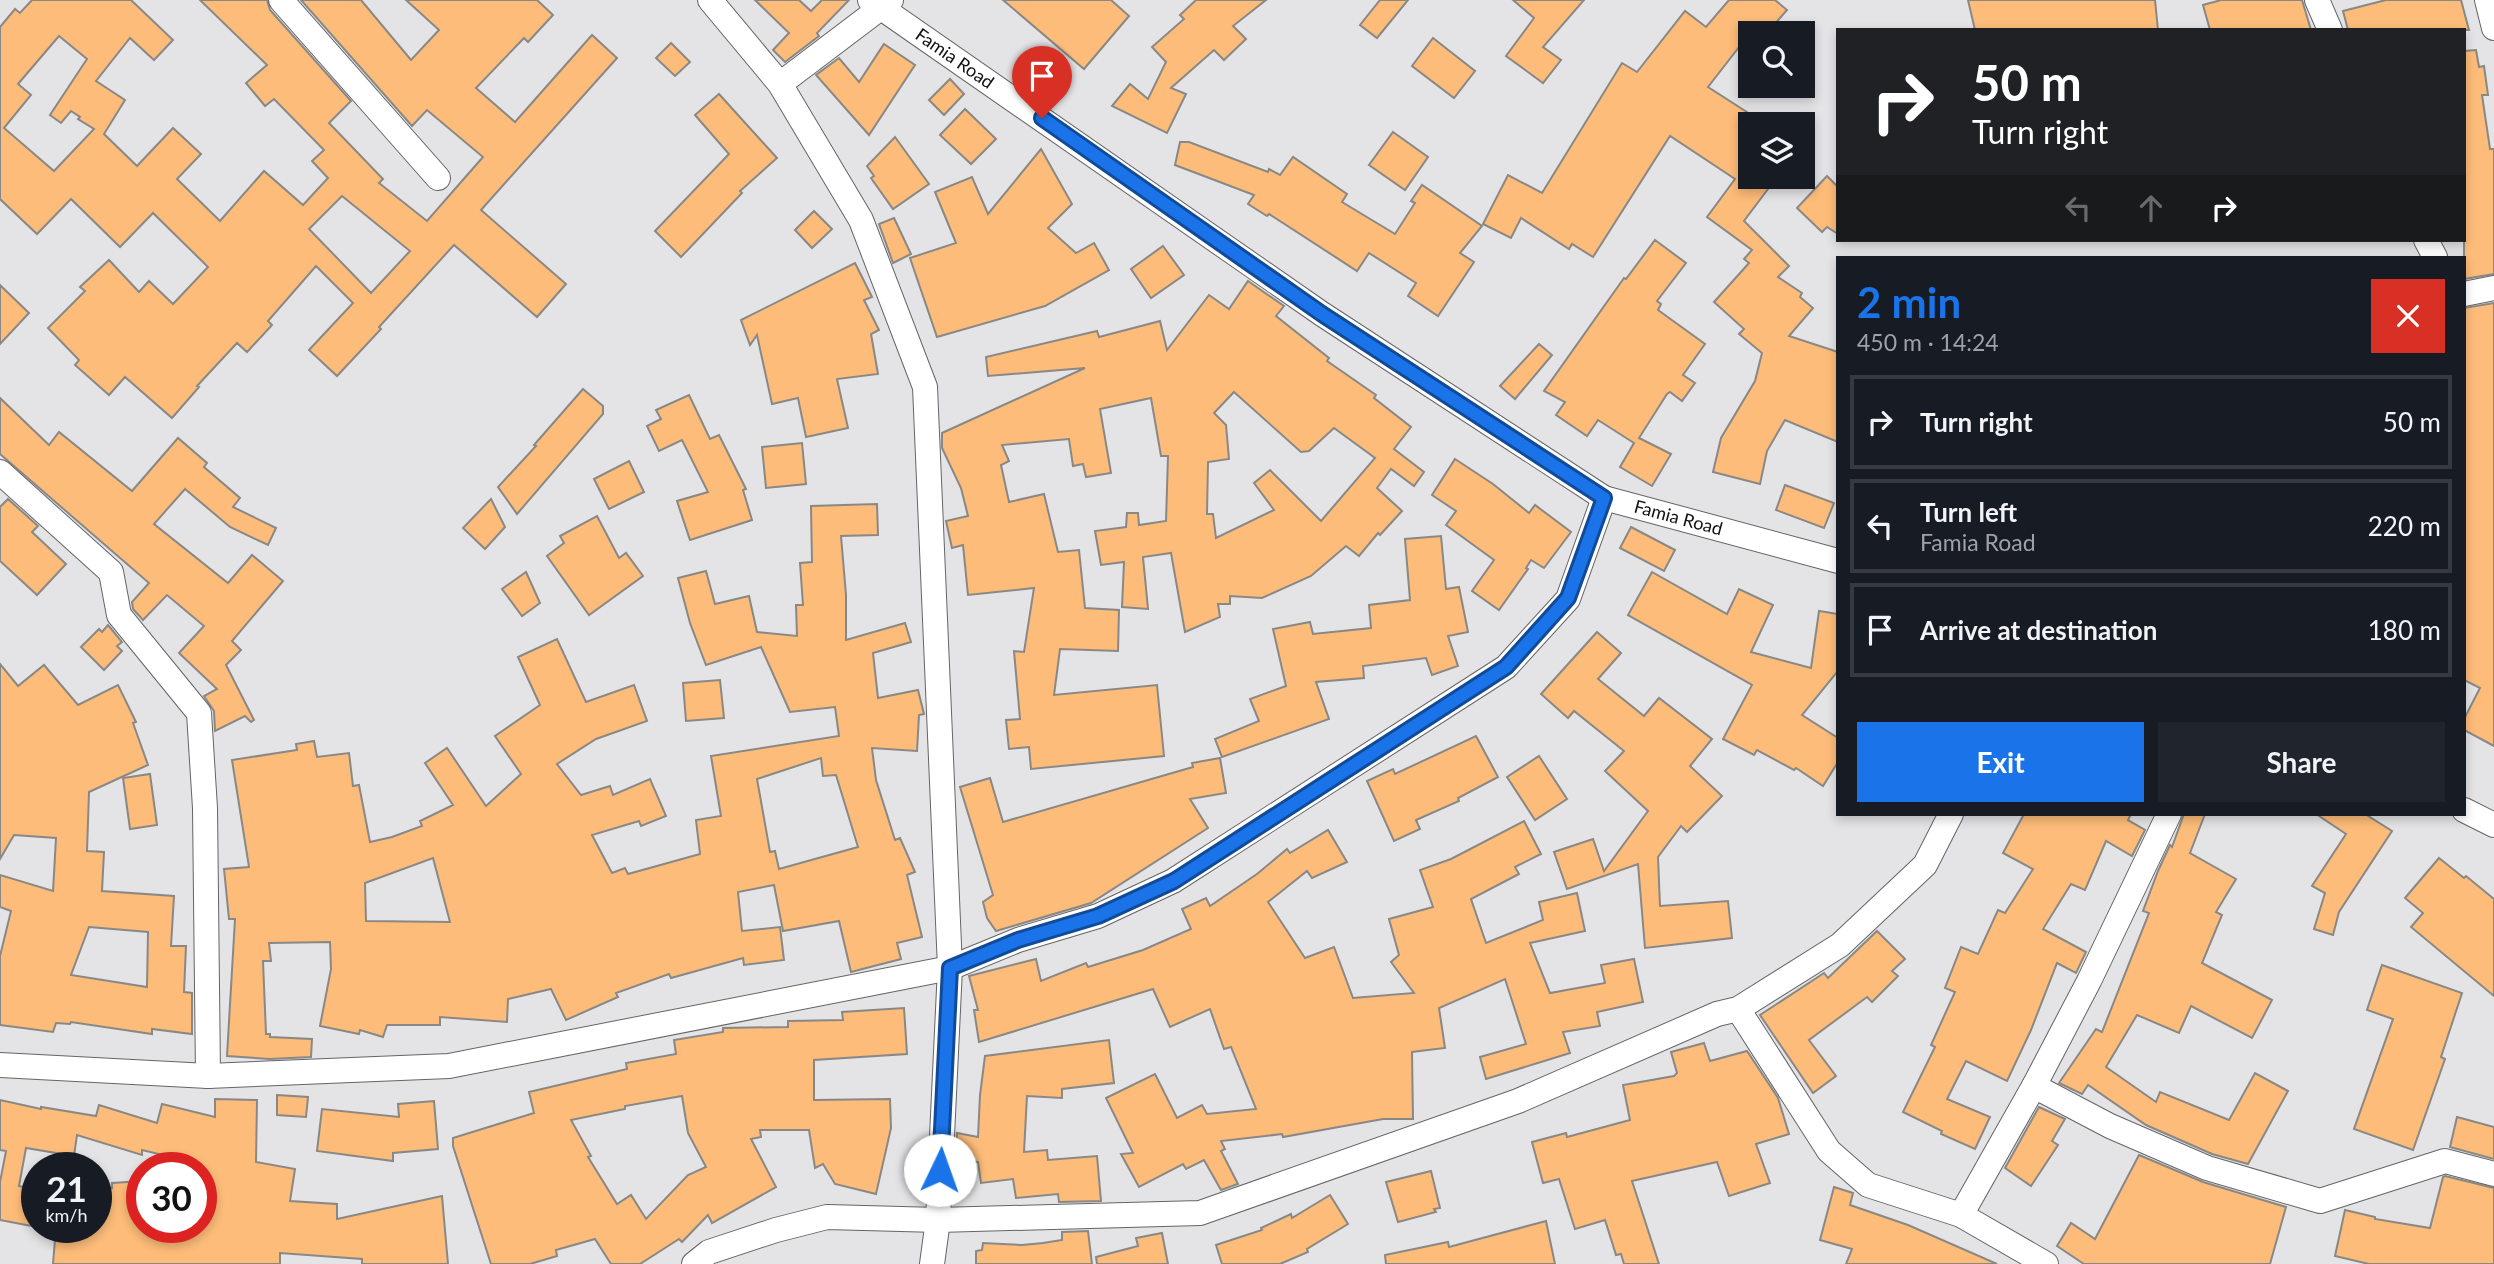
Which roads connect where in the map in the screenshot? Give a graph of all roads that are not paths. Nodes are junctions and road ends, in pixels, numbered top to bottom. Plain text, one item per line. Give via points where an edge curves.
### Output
1 (281, 0) edge
2 (710, 0) edge
3 (2317, 0) edge
4 (2487, 0) edge
5 (881, 3) edge
6 (2329, 28) edge
7 (2494, 28) edge
8 (780, 84) junction
9 (438, 178) dead end
10 (2494, 288) edge
11 (2466, 294) edge
12 (0, 472) edge
13 (1604, 498) junction
14 (1836, 560) edge
15 (2466, 811) edge
16 (1950, 816) edge
17 (2168, 816) edge
18 (2494, 825) edge
19 (950, 968) junction
20 (1738, 1009) junction
21 (0, 1065) edge
22 (208, 1076) junction
23 (2034, 1086) junction
24 (2494, 1174) edge
25 (1961, 1215) junction
26 (938, 1220) junction
27 (694, 1264) edge
28 (932, 1264) edge
29 (2046, 1264) edge

1 - 9 street
2 - 8 street
3 - 6 street
4 - 7 street
5 - 8 street
5 - 13 street, Famia Road via 1322,314
8 - 19 street via 862,219 925,387
10 - 11 street
12 - 22 street via 111,572 119,615 199,713 205,808
13 - 14 street, Famia Road
13 - 19 street via 1568,598 1506,667 1174,881 1098,916 1018,940
15 - 18 street
16 - 20 street via 1925,865 1840,945
17 - 23 street
19 - 22 street via 449,1066
19 - 26 street
20 - 25 street via 1829,1151 1868,1185
20 - 26 street via 1518,1101 1200,1213
21 - 22 street
23 - 24 street via 2110,1126 2207,1168 2320,1201 2445,1161
23 - 25 street
25 - 29 street
26 - 27 street via 827,1217 709,1252
26 - 28 street

